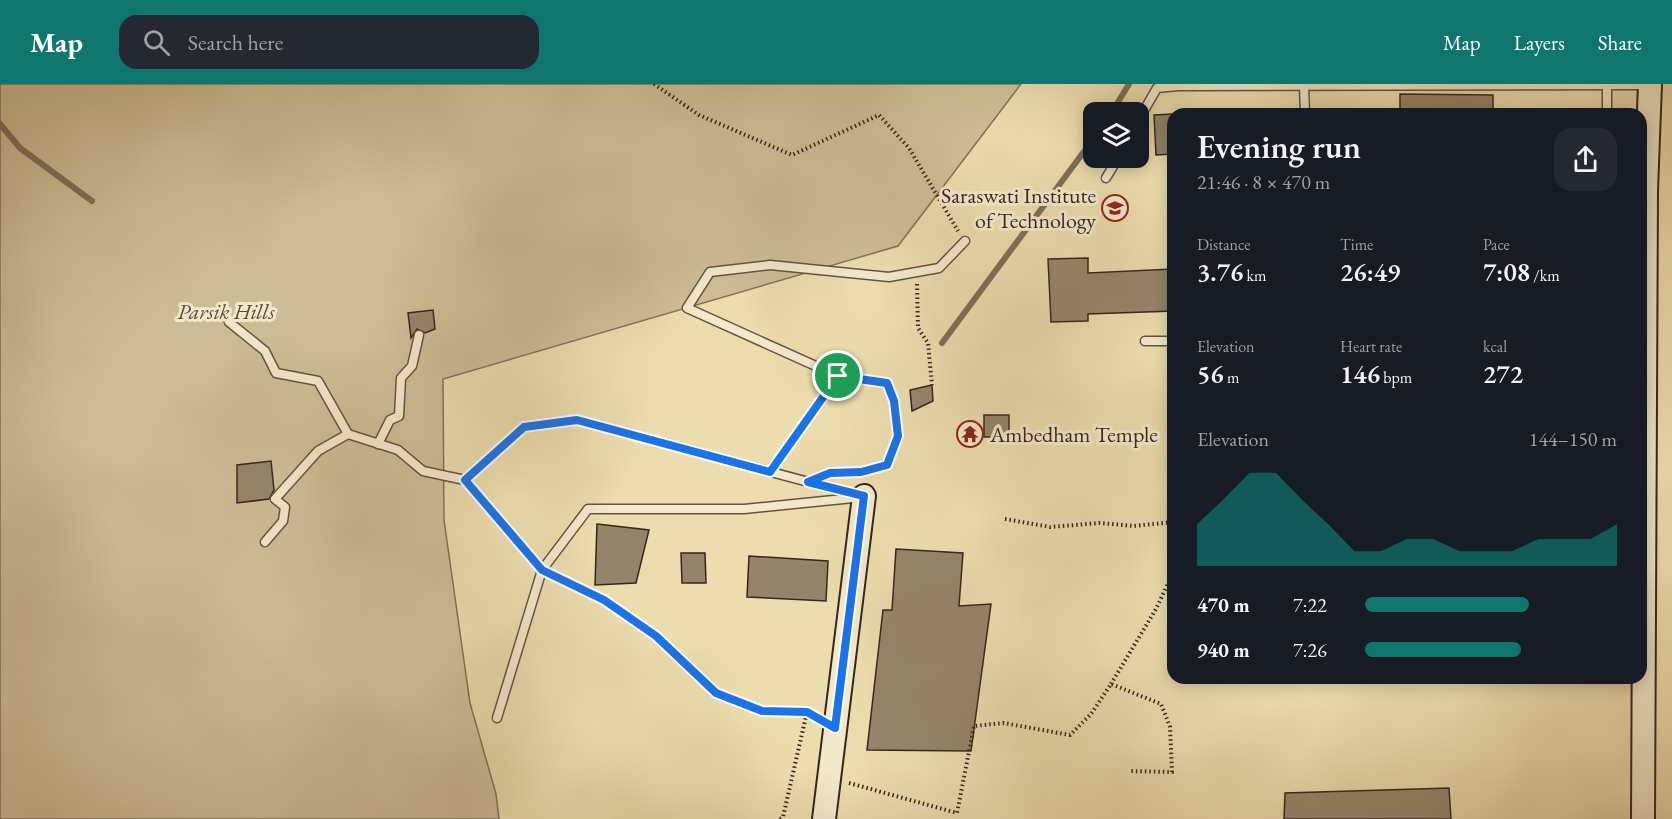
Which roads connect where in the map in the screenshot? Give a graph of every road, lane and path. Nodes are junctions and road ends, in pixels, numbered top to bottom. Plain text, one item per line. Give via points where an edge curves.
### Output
1 (654, 84) edge
2 (1650, 85) edge
3 (1304, 86) junction
4 (1607, 86) junction
5 (1149, 102) edge
6 (1305, 108) edge
7 (1607, 108) edge
8 (1112, 168) edge
9 (1106, 178) dead end
10 (1647, 190) edge
11 (965, 241) joint
12 (918, 272) junction
13 (229, 322) dead end
14 (419, 335) dead end
15 (1144, 341) dead end
16 (1167, 341) edge
17 (838, 376) junction
18 (932, 385) dead end
19 (348, 434) junction
20 (378, 444) junction
21 (770, 472) junction
22 (465, 480) junction
23 (808, 482) junction
24 (864, 496) junction
25 (1005, 519) dead end
26 (1167, 523) edge
27 (265, 542) dead end
28 (542, 570) junction
29 (1167, 586) edge
30 (1111, 684) junction
31 (1643, 684) edge
32 (807, 712) junction
33 (497, 718) dead end
34 (835, 728) junction
35 (1129, 771) dead end
36 (829, 777) junction
37 (780, 819) edge
38 (824, 819) edge
39 (1643, 819) edge

1 - 11 path via 699,115 792,155 879,116 909,148
2 - 4 lane
2 - 10 street
3 - 4 lane
3 - 5 lane via 1157,88
3 - 6 lane
4 - 7 lane
8 - 9 lane
11 - 12 lane via 939,268
12 - 17 lane via 889,277 770,265 711,272 687,308
12 - 18 path via 918,328 928,343
13 - 19 lane via 265,351 276,373 318,381
14 - 20 lane via 412,366 401,378 399,416 390,420
15 - 16 lane
17 - 21 lane
17 - 23 path via 887,383 894,401 898,436 887,465 861,472 830,473
19 - 20 lane
19 - 27 lane via 318,451 275,499 285,507 283,521
20 - 22 lane via 398,450 423,471
21 - 22 lane via 577,420 524,427
21 - 23 lane
22 - 28 lane
23 - 24 lane
24 - 28 lane via 744,509 588,509
24 - 34 street
25 - 26 path via 1050,527
28 - 32 path via 604,600 656,636 716,693 762,711
28 - 33 lane
29 - 30 path
30 - 35 path via 1161,704 1170,727 1172,772
30 - 36 path via 1091,714 1070,735 1004,723 974,726 957,813
31 - 39 street
32 - 34 path
32 - 37 path
34 - 36 street
36 - 38 street

